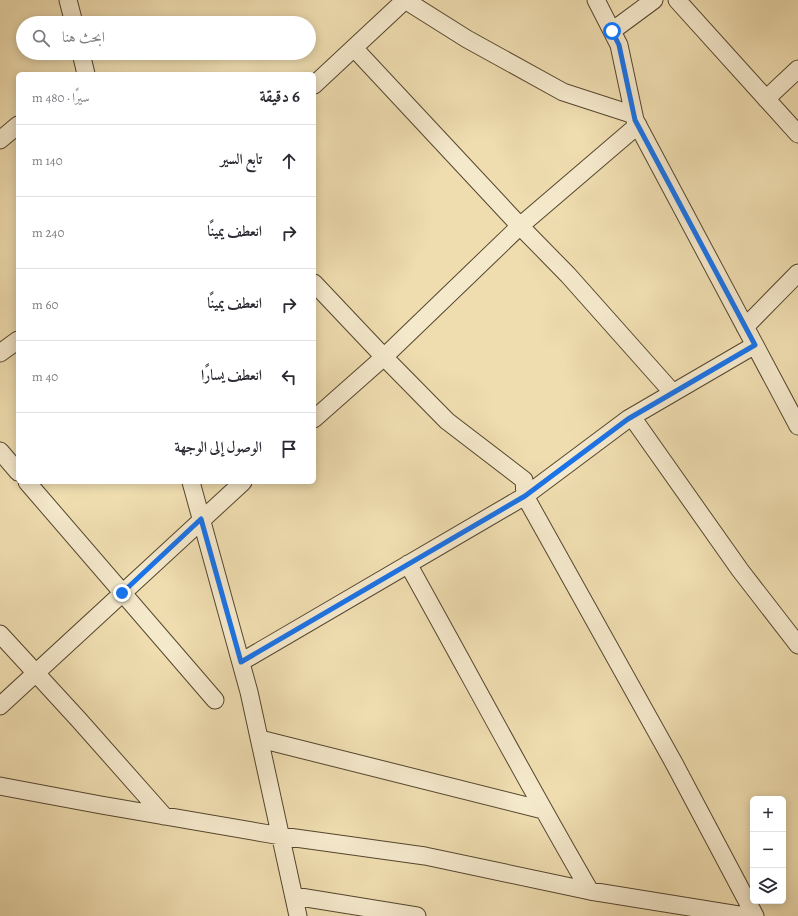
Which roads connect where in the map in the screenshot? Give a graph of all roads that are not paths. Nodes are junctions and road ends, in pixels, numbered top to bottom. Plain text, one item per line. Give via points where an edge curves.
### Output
1 (68, 0) edge
2 (405, 0) edge
3 (596, 0) edge
4 (654, 0) edge
5 (677, 0) edge
6 (72, 16) edge
7 (612, 31) junction
8 (354, 48) junction
9 (82, 60) edge
10 (798, 69) edge
11 (85, 72) edge
12 (316, 83) edge
13 (766, 99) junction
14 (636, 120) junction
15 (16, 127) edge
16 (798, 134) edge
17 (0, 140) edge
18 (520, 226) junction
19 (798, 273) edge
20 (316, 285) edge
21 (745, 327) junction
22 (16, 341) edge
23 (755, 345) junction
24 (0, 353) edge
25 (384, 357) junction
26 (673, 393) junction
27 (316, 417) edge
28 (632, 417) junction
29 (798, 426) edge
30 (0, 451) edge
31 (16, 470) edge
32 (29, 484) edge
33 (192, 484) edge
34 (241, 484) edge
35 (525, 496) junction
36 (201, 519) junction
37 (408, 564) junction
38 (122, 593) junction
39 (0, 634) edge
40 (798, 645) edge
41 (241, 662) junction
42 (35, 673) junction
43 (215, 700) dead end
44 (0, 706) edge
45 (260, 739) junction
46 (0, 786) edge
47 (543, 810) junction
48 (164, 816) junction
49 (281, 836) junction
50 (590, 891) junction
51 (294, 896) junction
52 (298, 916) edge
53 (417, 916) edge
54 (745, 916) edge
55 (755, 916) edge

1 - 6 street
2 - 8 street
2 - 14 street via 466,39 563,92
3 - 7 street
4 - 7 street
5 - 13 street
7 - 14 street via 619,45
8 - 12 street
8 - 18 street
9 - 11 street
10 - 13 street
13 - 16 street
14 - 18 street
14 - 21 street
15 - 17 street
18 - 25 street
18 - 26 street
19 - 21 street
20 - 25 street
21 - 23 street
22 - 24 street
23 - 26 street
23 - 29 street
25 - 27 street
25 - 35 street via 447,421 524,480
26 - 28 street
28 - 35 street
28 - 40 street via 740,570
30 - 31 street
32 - 38 street
33 - 36 street
34 - 36 street
35 - 37 street
35 - 55 street via 675,765
36 - 38 street
36 - 41 street
37 - 41 street
37 - 47 street
38 - 42 street
38 - 43 street
39 - 42 street
41 - 45 street
42 - 44 street
42 - 48 street
45 - 47 street
45 - 49 street
46 - 48 street
47 - 50 street
48 - 49 street
49 - 50 street via 425,856
49 - 51 street
50 - 54 street
51 - 52 street
51 - 53 street

